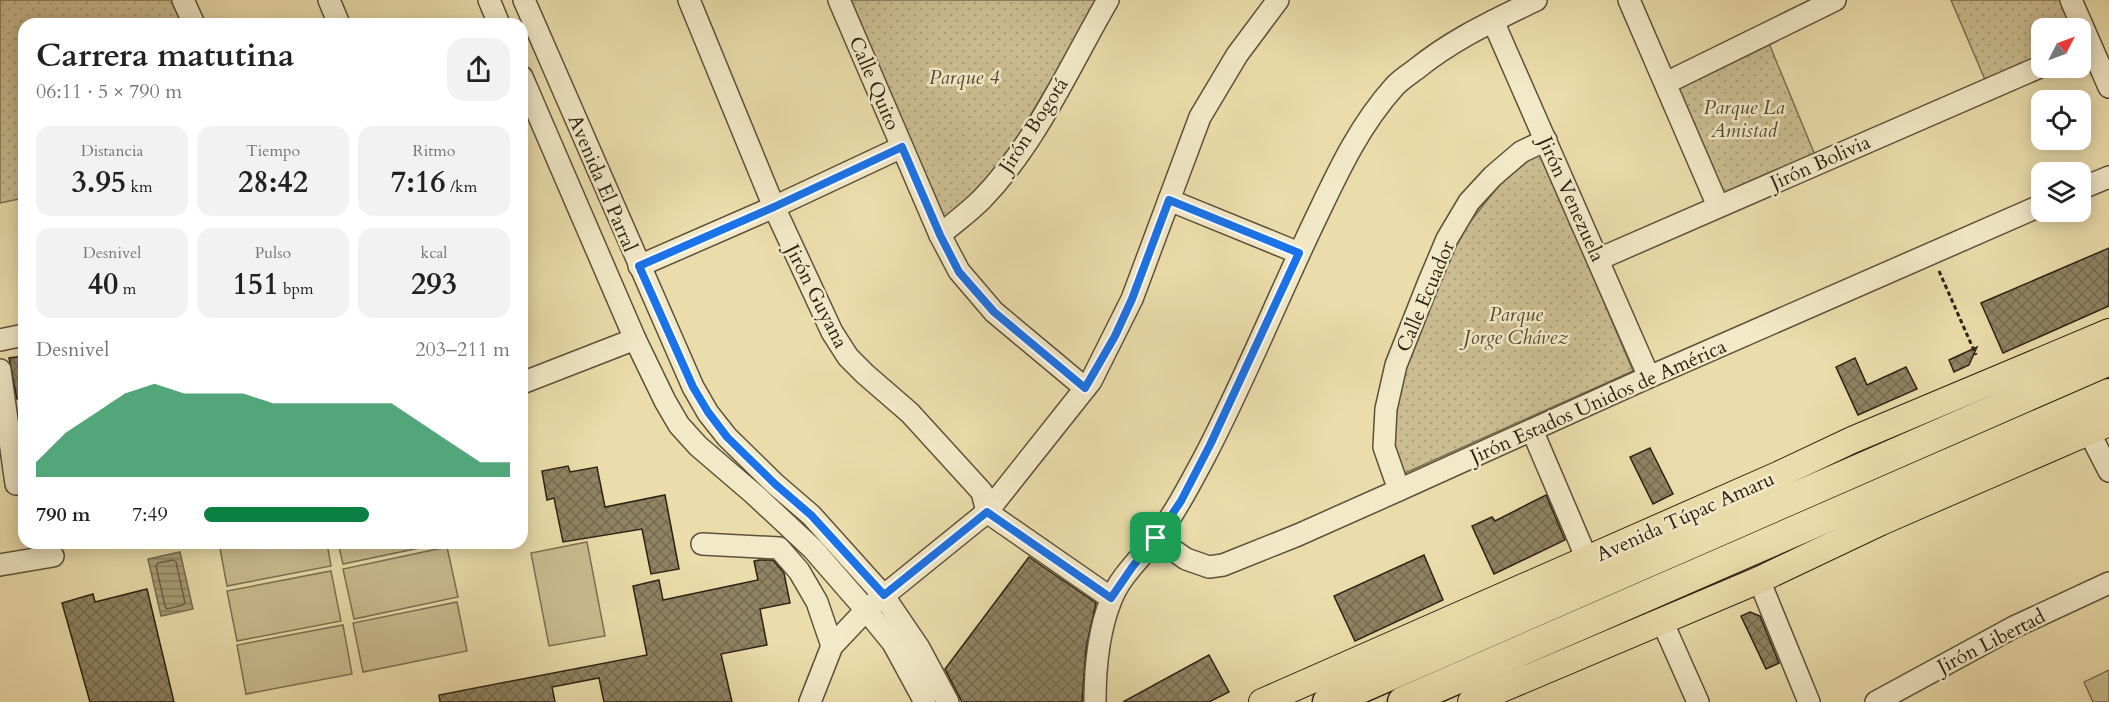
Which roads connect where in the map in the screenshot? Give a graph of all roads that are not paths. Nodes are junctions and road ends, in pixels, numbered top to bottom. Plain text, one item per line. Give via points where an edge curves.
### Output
1 (183, 0) edge
2 (328, 0) edge
3 (489, 0) edge
4 (524, 0) edge
5 (689, 0) edge
6 (839, 0) edge
7 (1108, 0) edge
8 (1278, 0) edge
9 (1536, 0) edge
10 (1629, 0) edge
11 (1835, 0) edge
12 (2071, 0) edge
13 (191, 18) edge
14 (336, 18) edge
15 (496, 18) edge
16 (2077, 18) edge
17 (1493, 21) junction
18 (2091, 56) edge
19 (2031, 71) edge
20 (1666, 83) junction
21 (2109, 87) edge
22 (528, 91) edge
23 (1546, 140) junction
24 (902, 147) junction
25 (2109, 177) edge
26 (2091, 184) edge
27 (1169, 200) junction
28 (1718, 206) junction
29 (774, 207) junction
30 (2031, 210) edge
31 (940, 235) junction
32 (1299, 253) junction
33 (1599, 259) junction
34 (639, 266) junction
35 (2109, 332) edge
36 (18, 336) edge
37 (635, 339) junction
38 (0, 340) edge
39 (2109, 360) edge
40 (0, 370) edge
41 (1649, 377) junction
42 (528, 380) edge
43 (1085, 388) junction
44 (2109, 394) edge
45 (2099, 428) edge
46 (1532, 430) junction
47 (2109, 471) edge
48 (13, 485) edge
49 (1399, 490) junction
50 (987, 512) junction
51 (1156, 538) junction
52 (702, 544) dead end
53 (53, 556) dead end
54 (1587, 559) junction
55 (0, 565) edge
56 (1759, 580) junction
57 (2109, 584) edge
58 (884, 595) junction
59 (1111, 598) junction
60 (866, 610) junction
61 (1662, 621) junction
62 (832, 646) junction
63 (810, 702) edge
64 (925, 702) edge
65 (948, 702) edge
66 (1095, 702) edge
67 (1262, 702) edge
68 (1328, 702) edge
69 (1403, 702) edge
70 (1471, 702) edge
71 (1698, 702) edge
72 (1809, 702) edge
73 (1875, 702) edge

1 - 13 street
2 - 14 street
3 - 15 street
4 - 34 street, Avenida El Parral
5 - 29 street, Jirón Guyana
6 - 24 street, Calle Quito
7 - 31 street, Jirón Bogotá via 1016,158 982,200
8 - 27 street via 1237,55 1200,117
9 - 17 street
10 - 20 street
11 - 20 street
12 - 16 street
17 - 23 street, Jirón Venezuela
17 - 32 street via 1460,37 1396,85 1362,128 1344,159
18 - 21 street
19 - 28 street, Jirón Bolivia
20 - 28 street
22 - 37 street, Avenida El Parral
23 - 33 street, Jirón Venezuela
23 - 49 street, Calle Ecuador via 1521,152 1469,202 1447,239 1428,284 1396,365 1386,409 1384,447
24 - 29 street
24 - 31 street, Calle Quito
25 - 26 street
27 - 32 street
27 - 43 street via 1132,299
28 - 33 street, Jirón Bolivia
29 - 34 street
29 - 50 street, Jirón Guyana via 832,332 848,357 910,413 975,484 982,492
30 - 41 street, Jirón Estados Unidos de América
31 - 43 street, Calle Quito via 959,272 994,312
32 - 51 street via 1210,445 1181,501
33 - 41 street, Jirón Venezuela
34 - 58 street, Avenida El Parral via 708,412 740,450 811,515
35 - 54 main road, Avenida Túpac Amaru via 1852,440
36 - 38 street
37 - 42 street
37 - 60 street, Avenida El Parral via 665,401 686,432 813,549
39 - 68 highway, Avenida Túpac Amaru
40 - 48 street
41 - 46 street, Jirón Estados Unidos de América
43 - 50 street
44 - 69 highway
45 - 47 street
45 - 56 main road via 1881,522
46 - 49 street, Jirón Estados Unidos de América
46 - 54 street
49 - 51 street, Jirón Estados Unidos de América via 1223,565 1209,567 1186,559
50 - 58 street
50 - 59 street
51 - 59 street
52 - 62 street via 779,548 799,571 817,602
53 - 55 street
54 - 67 main road, Avenida Túpac Amaru
56 - 61 main road
56 - 72 street
57 - 73 street, Jirón Libertad via 2014,627
58 - 60 street
58 - 65 street, Avenida El Parral
59 - 66 street via 1101,632
60 - 62 street
60 - 64 street, Avenida El Parral via 893,643
61 - 70 main road
61 - 71 street
62 - 63 street

